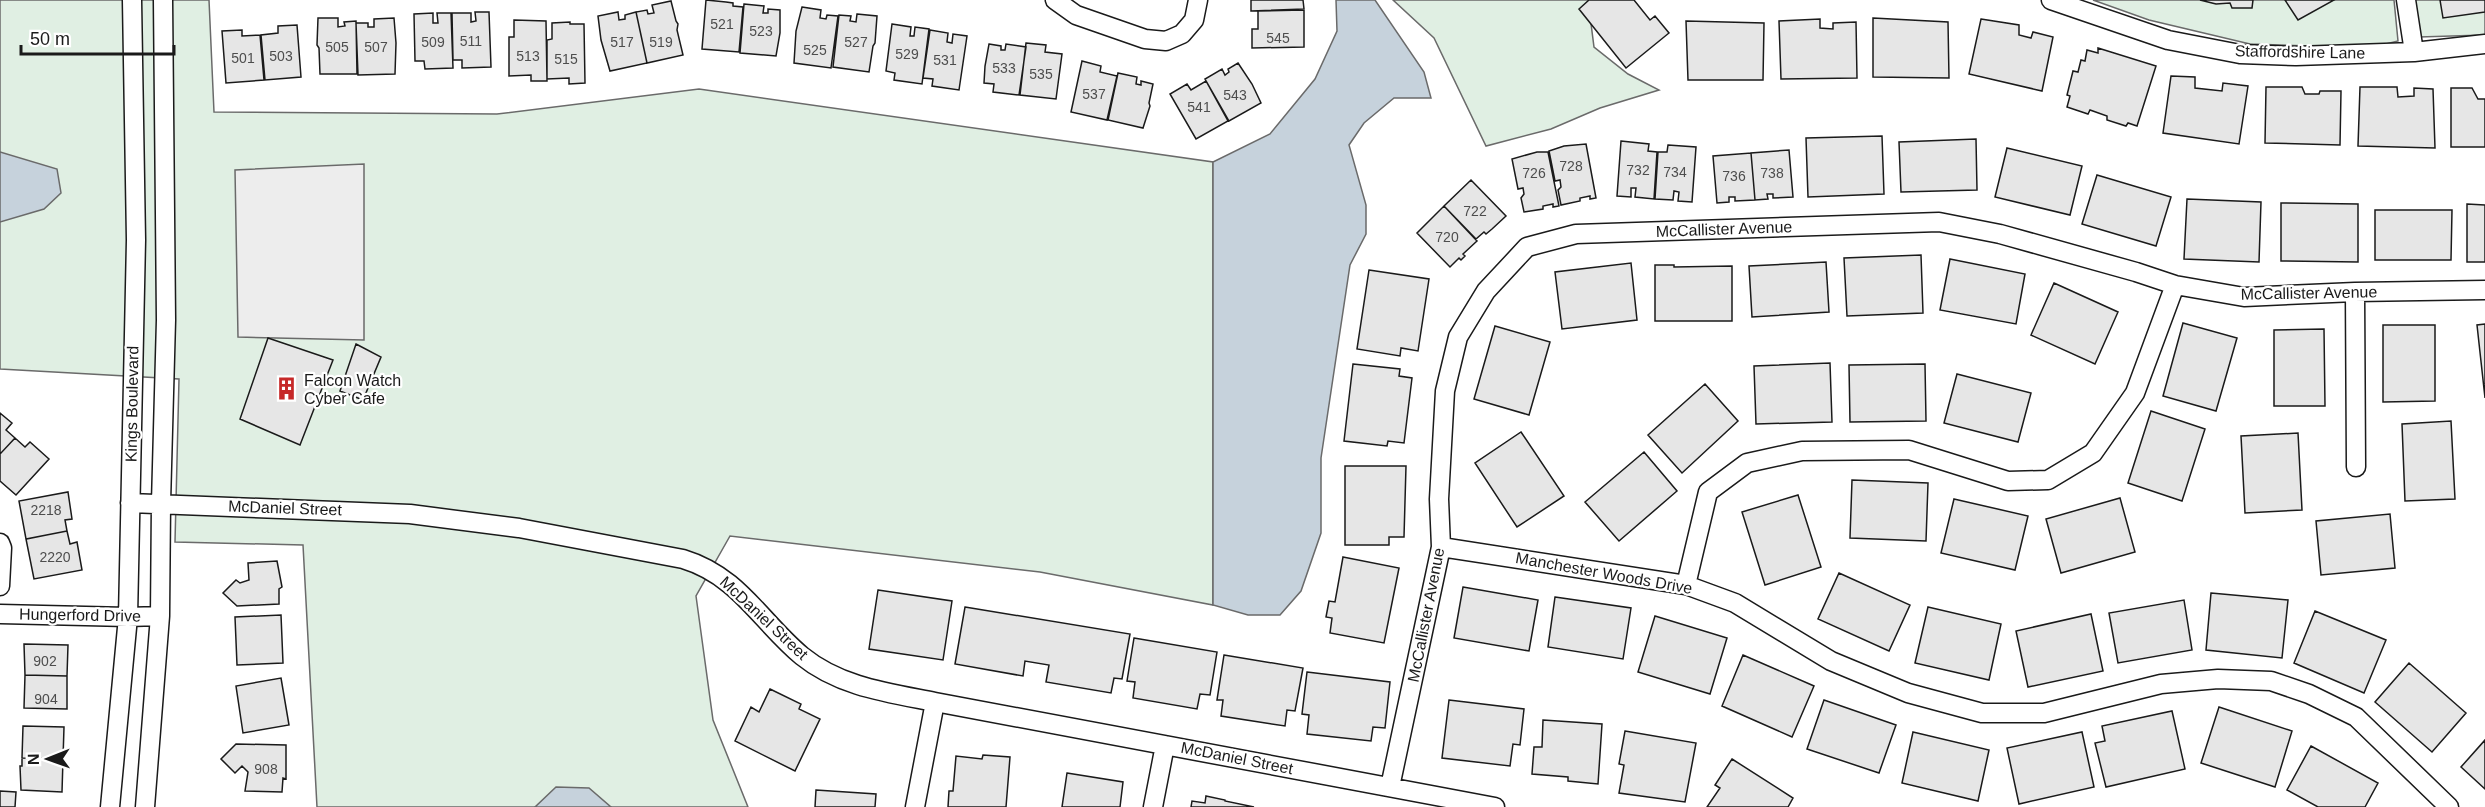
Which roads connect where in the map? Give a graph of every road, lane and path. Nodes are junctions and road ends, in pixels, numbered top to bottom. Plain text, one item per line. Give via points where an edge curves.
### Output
1 (132, 0) edge
2 (163, 0) edge
3 (1055, 0) edge
4 (1198, 0) edge
5 (2051, 0) edge
6 (2406, 0) edge
7 (2485, 44) edge
8 (2414, 52) junction
9 (2175, 285) junction
10 (2485, 290) edge
11 (2355, 292) junction
12 (2356, 467) dead end
13 (130, 503) junction
14 (160, 503) junction
15 (0, 543) edge
16 (1441, 546) junction
17 (1686, 585) junction
18 (0, 586) edge
19 (0, 614) edge
20 (160, 616) junction
21 (128, 617) junction
22 (935, 702) junction
23 (1165, 745) junction
24 (1390, 787) junction
25 (110, 807) edge
26 (145, 807) edge
27 (915, 807) edge
28 (1153, 807) edge
29 (1496, 807) edge
30 (2449, 807) edge

1 - 13 street, Kings Boulevard via 136,240
2 - 14 street, Kings Boulevard via 166,320
3 - 4 street via 1076,15 1145,39 1166,41 1182,34 1194,20
5 - 8 street, Staffordshire Lane via 2168,40 2240,54
6 - 8 street
7 - 8 street, Staffordshire Lane
9 - 11 street, McCallister Avenue via 2244,297
9 - 16 street, McCallister Avenue via 2000,234 1940,222 1576,234 1527,247 1486,291 1458,337 1445,391 1439,499
9 - 17 street via 2135,393 2093,453 2048,480 2008,481 1909,450 1802,451 1747,463 1708,492
10 - 11 street, McCallister Avenue
11 - 12 street
13 - 14 street, McDaniel Street
13 - 21 street, Kings Boulevard
14 - 20 street, Kings Boulevard
14 - 22 street, McDaniel Street via 410,514 519,528 683,560 711,571 738,590 790,645 817,666 853,684
15 - 18 street
16 - 17 street, Manchester Woods Drive
16 - 24 street, McCallister Avenue
17 - 30 street, Manchester Woods Drive via 1735,603 1831,661 1908,693 1982,713 2044,713 2162,684 2218,679 2271,681 2356,717
19 - 21 street, Hungerford Drive
20 - 21 street, Hungerford Drive
20 - 26 street, Kings Boulevard
21 - 25 street, Kings Boulevard
22 - 23 street, McDaniel Street
22 - 27 street
23 - 24 street, McDaniel Street
23 - 28 street
24 - 29 street, McDaniel Street

